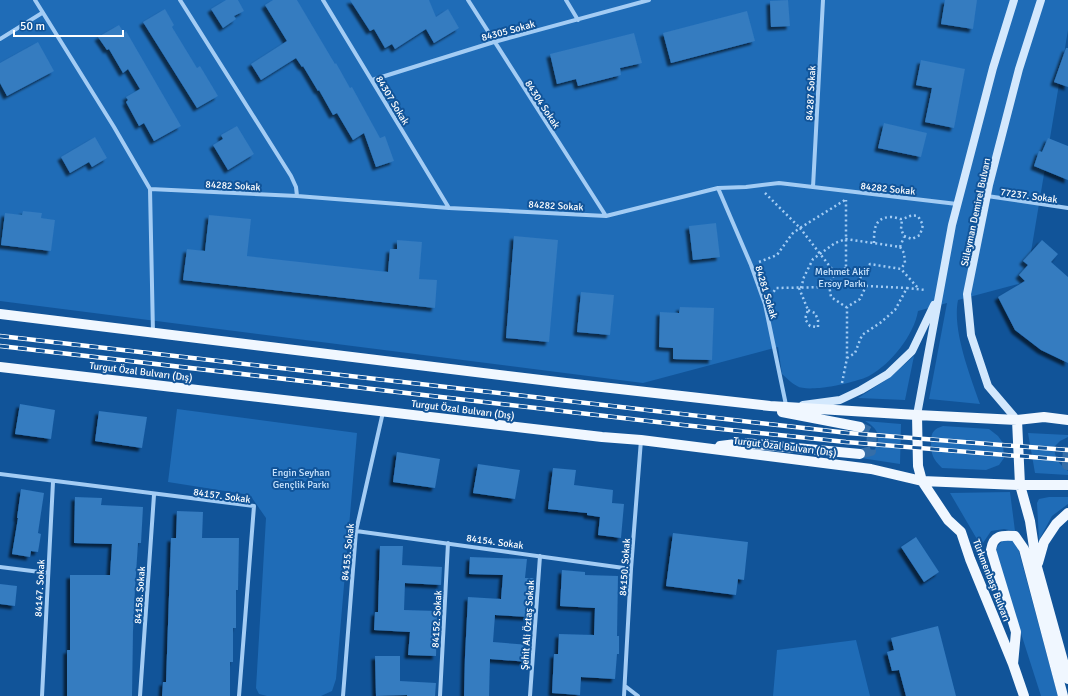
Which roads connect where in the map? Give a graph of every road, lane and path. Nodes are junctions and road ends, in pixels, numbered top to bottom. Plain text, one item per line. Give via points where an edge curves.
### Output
1 (35, 0) edge
2 (180, 0) edge
3 (323, 0) edge
4 (468, 0) edge
5 (566, 0) edge
6 (649, 0) edge
7 (823, 0) edge
8 (1014, 0) edge
9 (1041, 0) edge
10 (42, 13) junction
11 (578, 20) junction
12 (0, 39) edge
13 (494, 42) junction
14 (372, 80) junction
15 (757, 186) junction
16 (813, 187) junction
17 (718, 188) junction
18 (150, 189) junction
19 (846, 191) junction
20 (298, 196) junction
21 (987, 196) junction
22 (846, 199) junction
23 (957, 204) junction
24 (449, 208) junction
25 (1068, 208) edge
26 (606, 216) junction
27 (902, 219) junction
28 (800, 228) junction
29 (904, 236) junction
30 (846, 239) junction
31 (874, 244) junction
32 (900, 247) junction
33 (820, 254) junction
34 (751, 265) junction
35 (846, 268) junction
36 (901, 269) junction
37 (835, 273) junction
38 (860, 276) junction
39 (866, 286) junction
40 (829, 287) junction
41 (800, 288) junction
42 (907, 288) junction
43 (919, 289) junction
44 (925, 290) dead end
45 (939, 295) junction
46 (765, 304) junction
47 (846, 307) junction
48 (808, 310) junction
49 (0, 314) edge
50 (153, 333) junction
51 (847, 358) junction
52 (0, 367) edge
53 (842, 383) dead end
54 (786, 405) junction
55 (770, 406) junction
56 (383, 412) junction
57 (917, 415) junction
58 (1017, 420) junction
59 (1068, 420) edge
60 (860, 427) tunnel mouth
61 (641, 440) junction
62 (702, 448) junction
63 (860, 454) dead end
64 (0, 474) edge
65 (922, 481) junction
66 (53, 482) junction
67 (1020, 485) junction
68 (1068, 485) edge
69 (154, 495) junction
70 (1068, 513) edge
71 (356, 531) junction
72 (448, 543) junction
73 (540, 556) junction
74 (0, 567) edge
75 (1037, 567) junction
76 (631, 569) junction
77 (48, 574) junction
78 (1013, 664) junction
79 (1068, 679) edge
80 (625, 686) junction
81 (42, 696) edge
82 (140, 696) edge
83 (239, 696) edge
84 (343, 696) edge
85 (440, 696) edge
86 (530, 696) edge
87 (624, 696) edge
88 (638, 696) edge
89 (1024, 696) edge
90 (1063, 696) edge

1 - 10 street
2 - 20 street via 291,176
3 - 14 street, 84307 Sokak
4 - 13 street, 84304 Sokak
5 - 11 street
6 - 11 street, 84305 Sokak
7 - 16 street, 84287 Sokak
8 - 23 main road, Süleyman Demirel Bulvarı
9 - 21 main road, Süleyman Demirel Bulvarı via 1019,69
10 - 12 street
10 - 18 street
11 - 13 street, 84305 Sokak
13 - 14 street, 84305 Sokak
13 - 26 street, 84304 Sokak
14 - 24 street, 84307 Sokak
15 - 16 street, 84282 Sokak via 779,183
15 - 17 street, 84282 Sokak
15 - 28 path
16 - 19 street, 84282 Sokak
17 - 26 street, 84282 Sokak
17 - 34 street, 84281 Sokak
18 - 20 street, 84282 Sokak
18 - 50 street
19 - 22 path
19 - 23 street, 84282 Sokak
20 - 24 street, 84282 Sokak
21 - 25 street, 77237. Sokak
21 - 58 main road, Süleyman Demirel Bulvarı via 967,294 971,335 988,386
22 - 28 path
22 - 30 path
23 - 45 main road, Süleyman Demirel Bulvarı
24 - 26 street, 84282 Sokak
27 - 29 path via 901,229
27 - 29 path via 911,215 918,216 923,225 920,235 912,239
27 - 31 path via 882,219 874,227
28 - 33 path
28 - 34 path via 792,234 777,255
29 - 32 path
30 - 31 path
30 - 33 path via 835,243
30 - 35 path
31 - 32 path
32 - 36 path via 905,263
33 - 37 path
33 - 41 path via 813,259
34 - 46 street, 84281 Sokak
35 - 37 path
35 - 38 path
36 - 38 path via 870,264
36 - 43 path
37 - 40 path
38 - 39 path
39 - 42 path
39 - 47 path via 860,299
40 - 41 path
40 - 47 path via 831,297
41 - 46 path via 776,288
41 - 48 path
42 - 43 path
42 - 51 path via 895,310 862,335 855,353
43 - 44 path
45 - 54 main road via 912,351 888,374 840,400
45 - 57 main road, Süleyman Demirel Bulvarı
46 - 54 street, 84281 Sokak
47 - 51 path
48 - 48 path via 805,319 810,326 818,327 815,313
49 - 50 main road
50 - 55 main road
51 - 53 path
52 - 56 main road, Turgut Özal Bulvarı (Dış)
54 - 55 main road
55 - 57 main road
55 - 60 main road via 780,412
56 - 61 main road, Turgut Özal Bulvarı (Dış)
56 - 71 street, 84155. Sokak
57 - 58 main road
57 - 65 main road via 918,466
58 - 59 main road via 1044,417
58 - 67 main road
61 - 62 main road, Turgut Özal Bulvarı (Dış)
61 - 76 street, 84150. Sokak
62 - 63 main road via 744,443
62 - 65 main road, Turgut Özal Bulvarı (Dış) via 871,469
64 - 66 street, 84157. Sokak
65 - 67 main road, Turgut Özal Bulvarı (Dış)
65 - 78 main road, Türkmenbaşı Bulvarı via 948,520 961,532
66 - 69 street, 84157. Sokak
66 - 77 street, 84147. Sokak
67 - 68 main road, Turgut Özal Bulvarı (Dış)
67 - 75 main road via 1030,521
69 - 82 street, 84158. Sokak
69 - 83 street, 84157. Sokak via 254,506
70 - 75 main road via 1056,524 1044,542
71 - 72 street, 84154. Sokak
71 - 84 street, 84155. Sokak
72 - 73 street, 84154. Sokak
72 - 85 street, 84152. Sokak
73 - 76 street, 84154. Sokak
73 - 86 street, Şehit Ali Öztaş Sokak
74 - 77 street
75 - 79 main road
76 - 80 street, 84150. Sokak
77 - 81 street, 84147. Sokak
78 - 89 main road, Türkmenbaşı Bulvarı
78 - 90 main road via 1016,632 990,550 996,538 1004,535 1015,536 1024,550
80 - 87 street, 84150. Sokak
80 - 88 street

